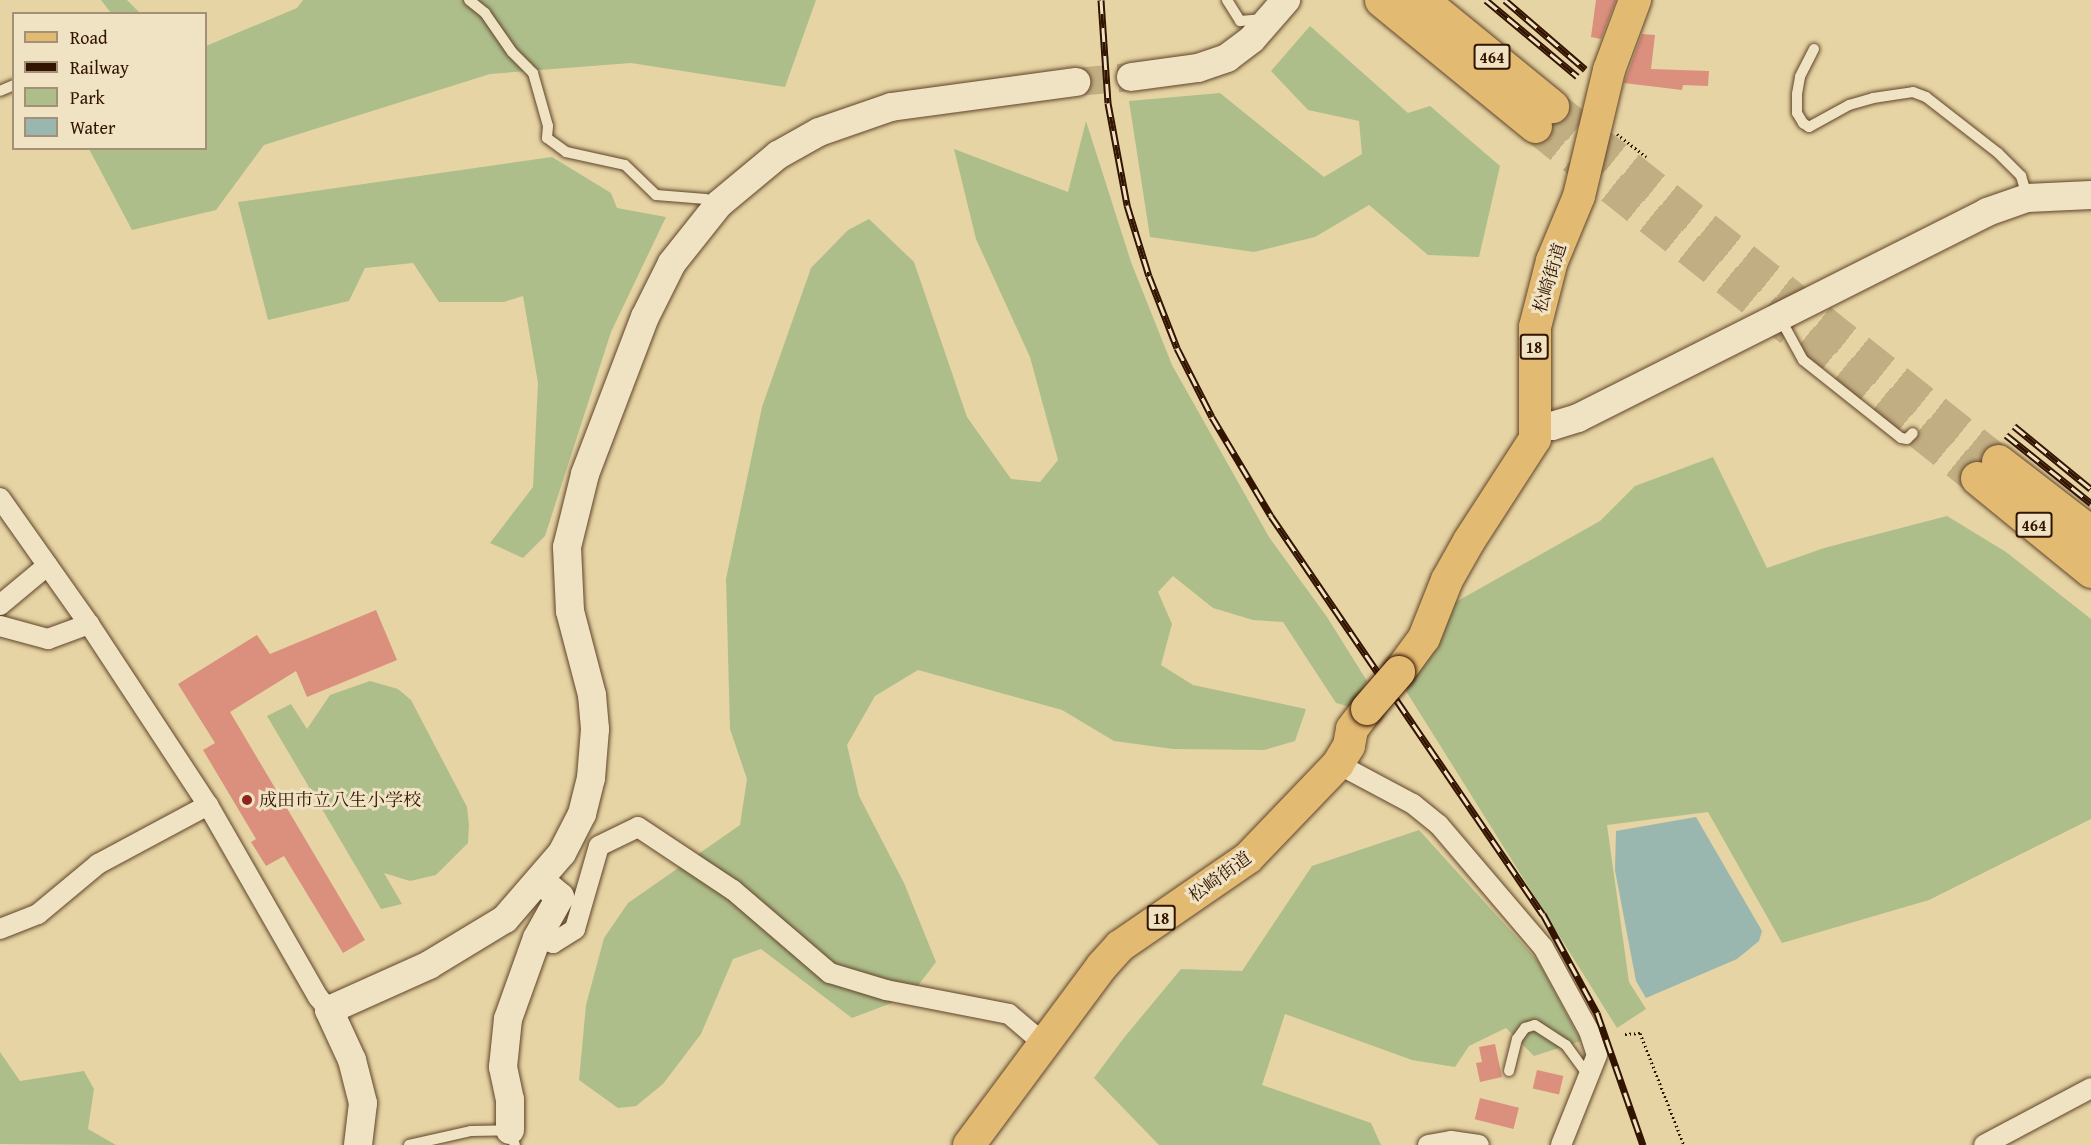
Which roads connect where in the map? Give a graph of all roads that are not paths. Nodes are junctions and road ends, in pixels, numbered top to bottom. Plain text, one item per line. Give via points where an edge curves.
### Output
1 (469, 0) edge
2 (1227, 0) edge
3 (1381, 0) edge
4 (1635, 0) edge
5 (1278, 9) edge
6 (1423, 12) edge
7 (1814, 49) dead end
8 (1131, 77) tunnel mouth
9 (1076, 82) tunnel mouth
10 (1544, 116) tunnel mouth
11 (2091, 195) edge
12 (2027, 198) junction
13 (706, 199) dead end
14 (1778, 315) junction
15 (1536, 426) junction
16 (1913, 433) dead end
17 (0, 498) edge
18 (2091, 533) edge
19 (48, 565) junction
20 (2091, 571) edge
21 (0, 605) edge
22 (89, 624) junction
23 (0, 626) edge
24 (1338, 764) junction
25 (208, 806) junction
26 (541, 881) junction
27 (0, 929) edge
28 (537, 938) junction
29 (329, 1010) junction
30 (1043, 1043) junction
31 (1509, 1071) dead end
32 (1590, 1077) junction
33 (2091, 1089) edge
34 (512, 1137) edge
35 (358, 1145) edge
36 (409, 1145) edge
37 (969, 1145) edge
38 (1428, 1145) edge
39 (1479, 1145) edge
40 (1561, 1145) edge
41 (1984, 1145) edge

1 - 13 lane via 485,13 512,52 533,73 548,126 547,138 566,152 625,165 656,195
2 - 5 lane via 1240,21
3 - 6 highway, 464
4 - 15 main road, 松崎街道 / 18 via 1609,70 1580,196 1552,261 1535,327
5 - 8 street via 1227,58 1198,68
6 - 10 highway, 464
7 - 12 lane via 1800,76 1797,94 1797,113 1803,123 1809,127 1849,105 1913,92 1926,97 1998,153 2021,176
9 - 26 street via 891,107 819,132 778,155 718,204 672,263 645,317 573,518 566,579 570,611 592,695 595,746 582,814 562,854
11 - 12 street
12 - 14 street via 1987,212
14 - 15 street via 1714,352 1578,418
14 - 16 lane via 1803,360 1900,438 1907,439
15 - 24 main road, 松崎街道 / 18, bridge via 1531,450 1469,541 1447,580 1424,638 1352,729 1349,746
17 - 19 street
18 - 20 highway, 464 via 1988,469
19 - 21 street
19 - 22 street
22 - 23 street via 48,639
22 - 25 street
24 - 30 main road, 松崎街道 / 18 via 1248,858 1120,946
24 - 32 street via 1413,804 1439,825 1543,947 1589,1031 1597,1055
25 - 27 street via 98,864 38,914
25 - 29 street
26 - 28 street via 560,897
26 - 29 street via 504,919 470,941 429,965
28 - 30 street via 553,943 575,929 599,846 638,826 733,890 830,973 886,990 1009,1014
28 - 34 street via 508,1019 503,1067
29 - 35 street via 352,1060 363,1103
30 - 37 main road, 松崎街道 / 18
31 - 32 lane via 1518,1039 1525,1028 1535,1024 1566,1045
32 - 40 street
33 - 41 street
34 - 36 lane via 471,1131
38 - 39 street via 1451,1141

